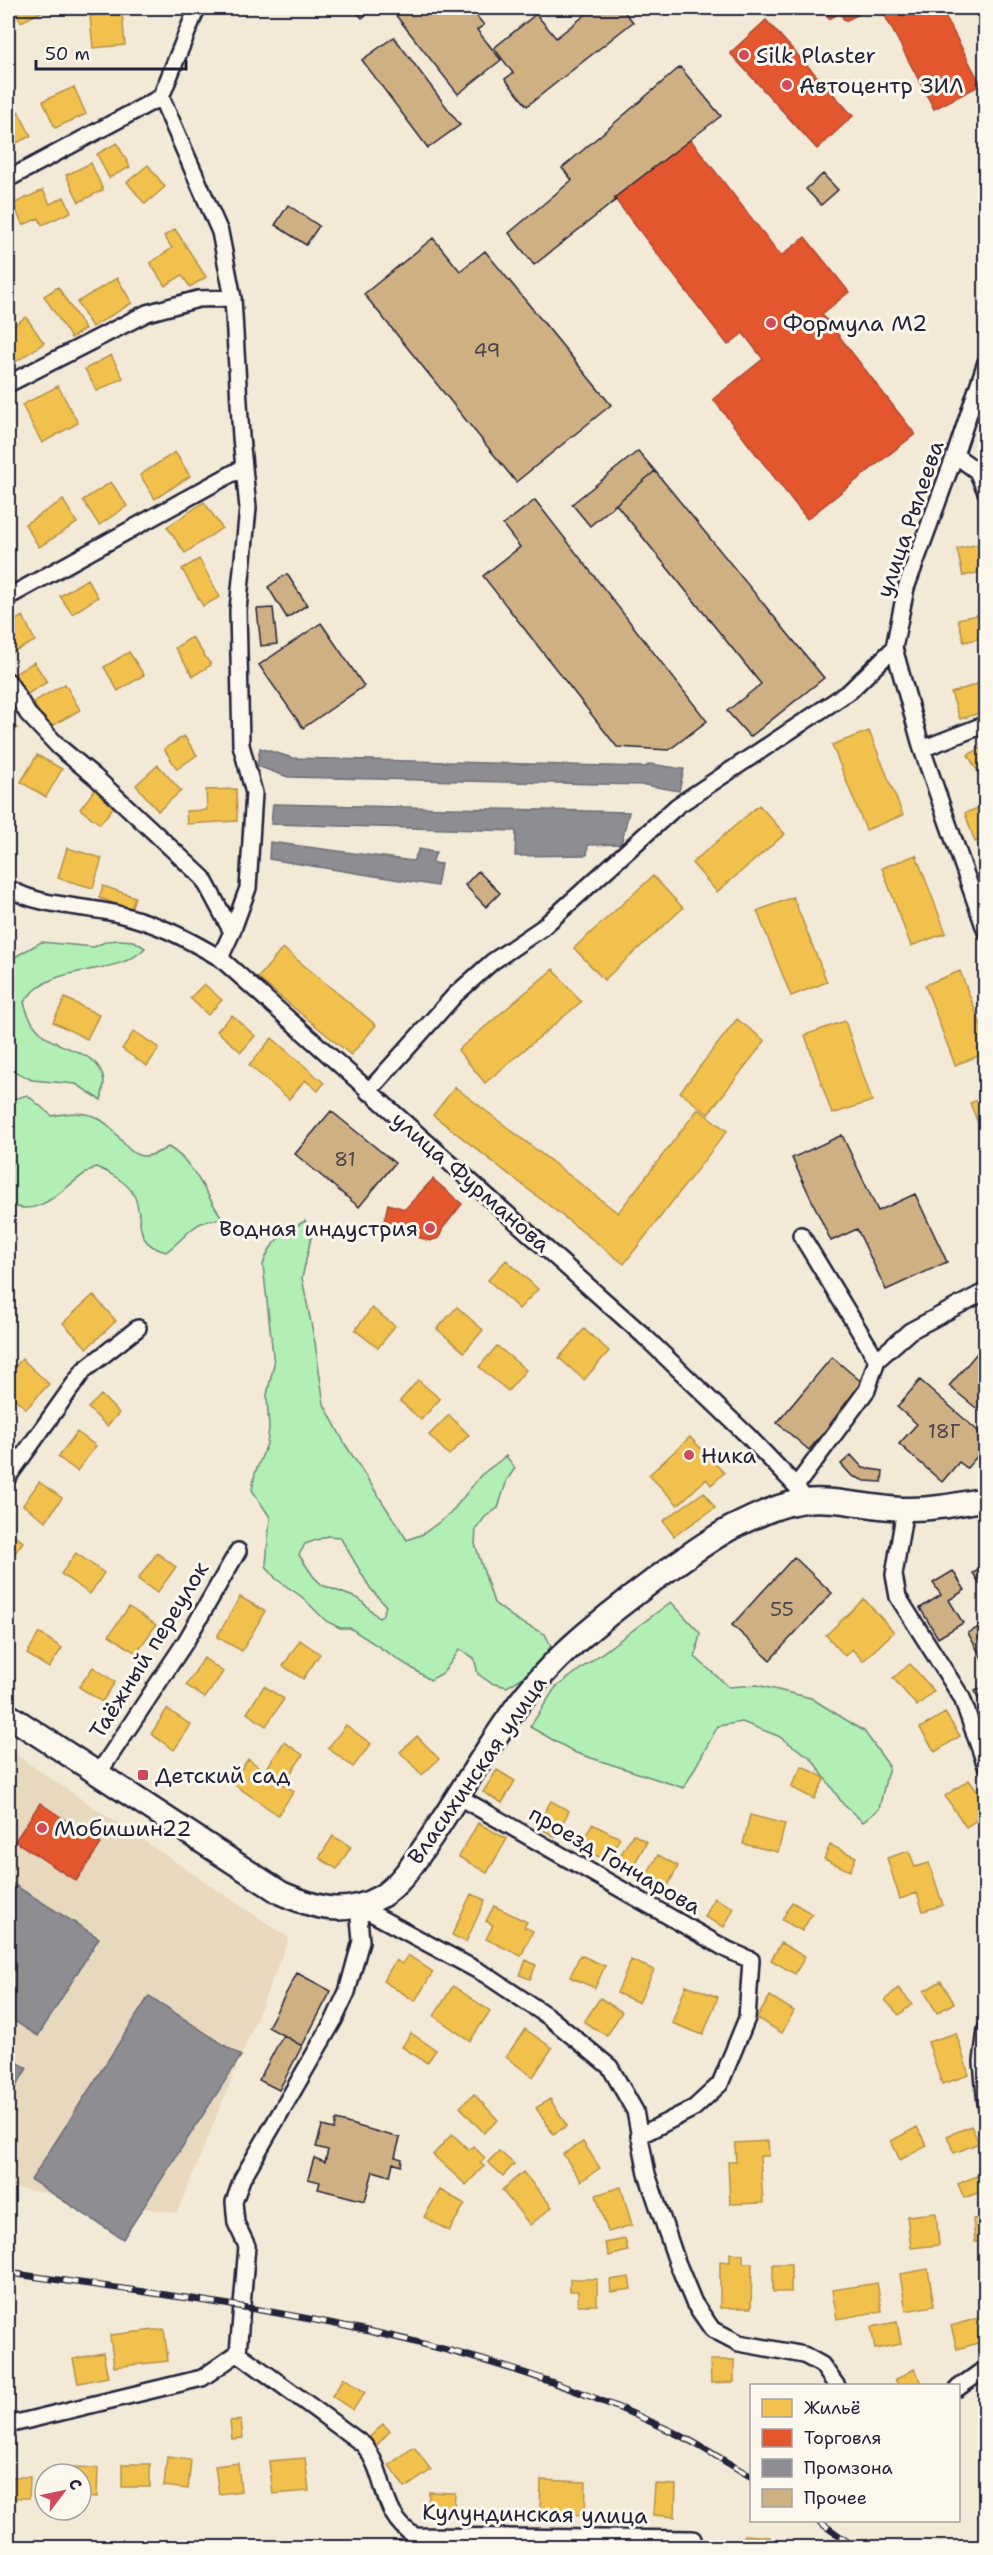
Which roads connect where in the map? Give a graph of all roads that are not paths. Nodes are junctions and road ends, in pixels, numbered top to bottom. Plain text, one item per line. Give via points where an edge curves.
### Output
1 (197, 8) edge
2 (161, 97) junction
3 (8, 179) edge
4 (233, 298) junction
5 (986, 362) edge
6 (8, 384) edge
7 (955, 455) junction
8 (244, 467) junction
9 (986, 492) edge
10 (8, 597) edge
11 (894, 648) junction
12 (8, 681) edge
13 (986, 724) edge
14 (922, 749) junction
15 (8, 888) edge
16 (232, 932) junction
17 (986, 932) edge
18 (219, 958) junction
19 (368, 1092) junction
20 (801, 1235) dead end
21 (986, 1291) edge
22 (138, 1328) dead end
23 (877, 1360) junction
24 (8, 1477) edge
25 (801, 1493) junction
26 (986, 1499) edge
27 (905, 1509) junction
28 (238, 1551) dead end
29 (8, 1715) edge
30 (986, 1766) edge
31 (98, 1774) junction
32 (459, 1797) junction
33 (358, 1906) junction
34 (986, 2029) edge
35 (986, 2104) edge
36 (639, 2136) junction
37 (238, 2353) junction
38 (986, 2368) edge
39 (836, 2384) edge
40 (960, 2387) edge
41 (8, 2425) edge
42 (693, 2539) dead end

1 - 2 street
2 - 3 street
2 - 4 street via 220,232
4 - 6 street via 198,299 147,313
4 - 8 street
5 - 7 street, улица Рылеева
7 - 9 street via 977,471
7 - 11 street, улица Рылеева via 906,588
8 - 10 street
8 - 16 street via 248,508 238,610 240,745 254,793 248,888
11 - 14 street, улица Рылеева
11 - 19 street via 850,691 677,806 542,928 492,962 455,995
12 - 16 street via 28,714 59,747 203,878
13 - 14 street
14 - 17 street, улица Рылеева
15 - 18 street, улица Фурманова via 41,903 150,923 176,932
16 - 18 street
18 - 19 street, улица Фурманова
19 - 25 street, улица Фурманова via 643,1335
20 - 23 street
21 - 23 street via 910,1331
22 - 24 street via 84,1370
23 - 25 street via 867,1390
25 - 27 street
25 - 32 street, Власихинская улица via 730,1529 688,1556 576,1641 512,1712
26 - 27 street
27 - 30 street via 894,1575 898,1597 962,1698
28 - 31 street, Таёжный переулок via 186,1641
29 - 31 street, Власихинская улица
31 - 33 street, Власихинская улица via 281,1893 329,1910
32 - 33 street, Власихинская улица via 398,1882 381,1896
32 - 36 street, проезд Гончарова via 751,1960 747,2018 720,2084 694,2108
33 - 36 street via 486,1975 558,2024 610,2067 634,2111
33 - 37 street via 361,1941 347,1992 242,2179 234,2202 236,2223 247,2246
34 - 35 street via 982,2062
36 - 39 street via 647,2174 677,2262 694,2303 712,2329 739,2343 804,2355 822,2365
37 - 41 street via 202,2378
37 - 42 street, Кулундинская улица via 364,2445 374,2458 393,2517 415,2536
38 - 40 street

